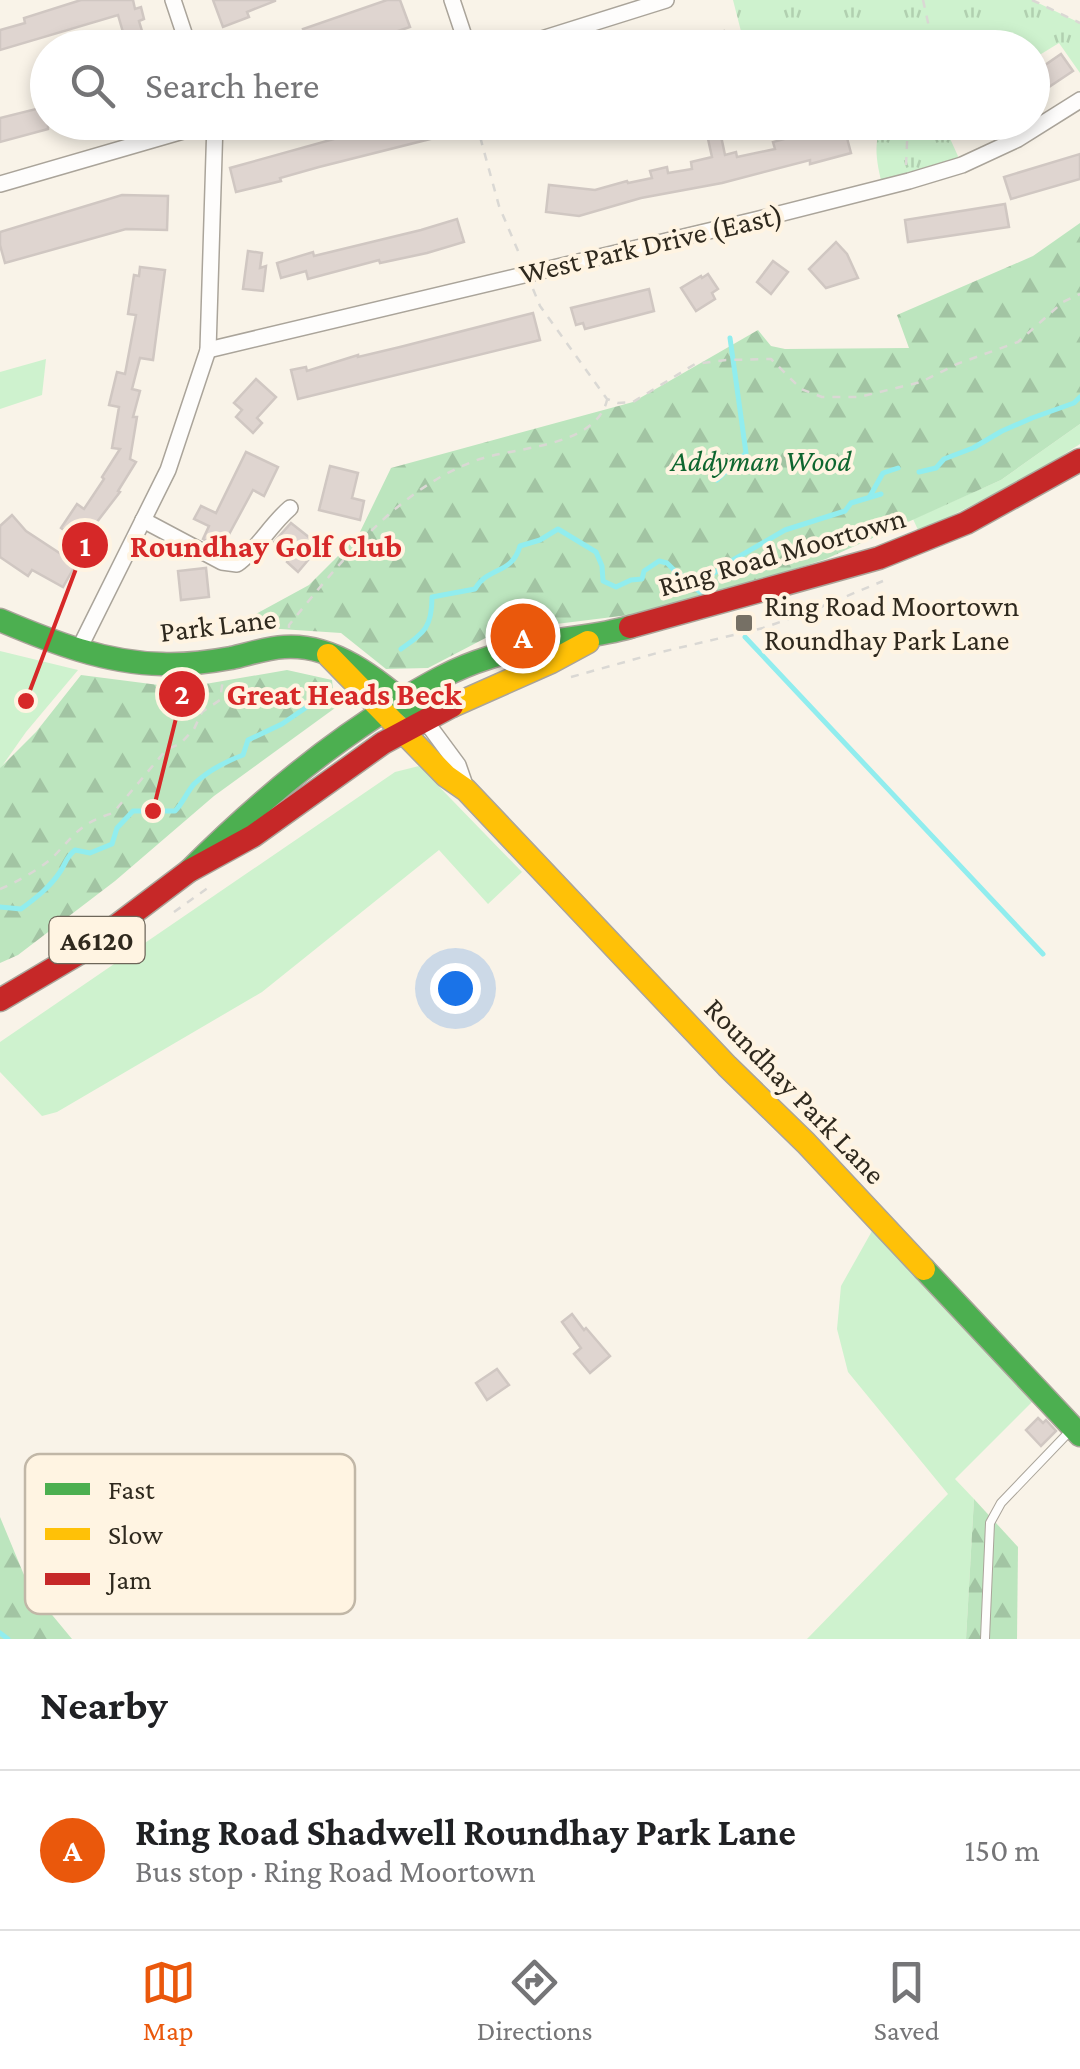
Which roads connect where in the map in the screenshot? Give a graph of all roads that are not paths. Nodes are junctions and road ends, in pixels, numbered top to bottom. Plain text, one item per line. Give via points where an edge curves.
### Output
1 (173, 0) edge
2 (452, 0) edge
3 (666, 0) edge
4 (183, 30) edge
5 (462, 30) edge
6 (570, 30) edge
7 (1080, 100) edge
8 (1050, 119) edge
9 (152, 140) edge
10 (214, 140) edge
11 (1016, 140) edge
12 (0, 184) edge
13 (208, 350) junction
14 (1080, 460) edge
15 (290, 508) dead end
16 (143, 520) junction
17 (0, 620) edge
18 (602, 635) junction
19 (79, 649) junction
20 (392, 704) junction
21 (414, 725) junction
22 (189, 871) junction
23 (0, 1000) edge
24 (1077, 1431) edge
25 (985, 1639) edge

1 - 4 street
2 - 5 street
3 - 6 street
7 - 8 street, West Park Drive (East)
9 - 12 street
10 - 13 street
11 - 13 street, West Park Drive (East) via 909,181
13 - 16 street via 168,470
14 - 18 main road, Ring Road Moortown / A6120 via 993,509 893,553
15 - 16 street via 237,564
16 - 19 street
17 - 19 main road, Park Lane
18 - 20 main road, Ring Road Moortown / A6120 via 487,658 446,672
18 - 21 main road, Ring Road Moortown / A6120
19 - 20 main road, Park Lane via 152,664 308,648 353,664
20 - 21 main road, Park Lane
20 - 22 main road, A6120 via 240,820
21 - 22 main road, A6120 via 253,836
21 - 24 main road, Roundhay Park Lane via 446,776 806,1142
22 - 23 main road, A6120 via 83,951
24 - 25 lane via 1002,1503 990,1523

